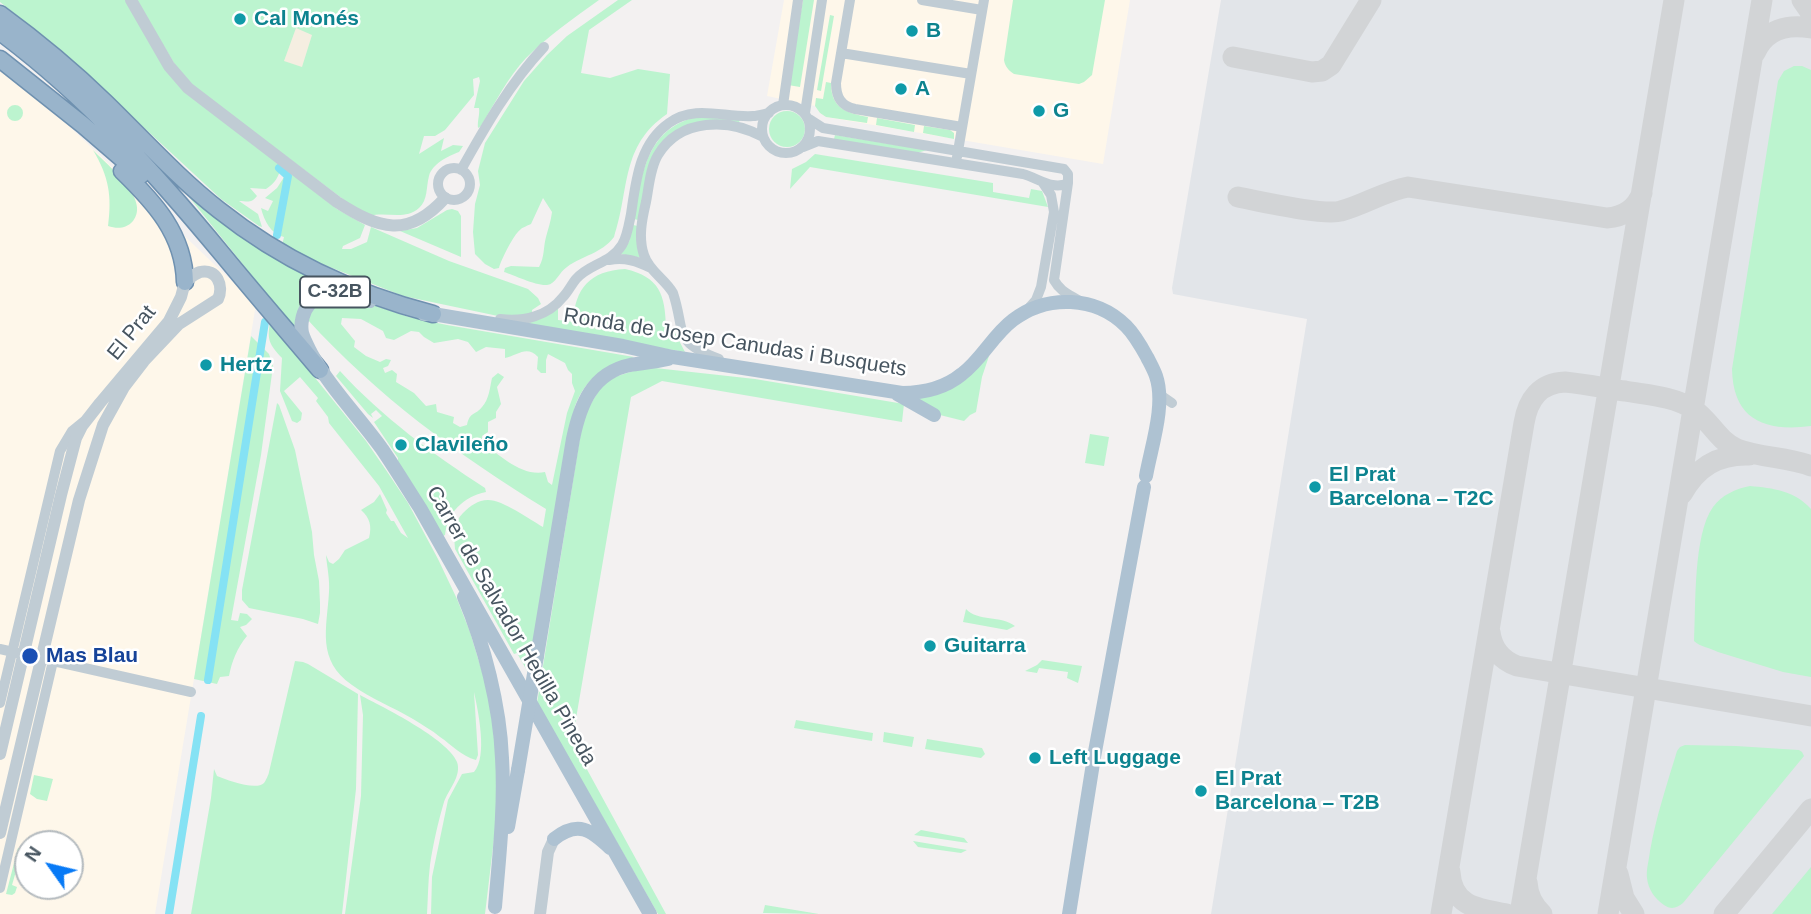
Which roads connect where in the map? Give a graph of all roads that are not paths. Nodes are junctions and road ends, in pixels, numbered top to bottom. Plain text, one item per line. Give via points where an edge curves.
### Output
1 (131, 0) edge
2 (798, 0) edge
3 (822, 0) edge
4 (850, 0) edge
5 (922, 0) edge
6 (983, 5) edge
7 (0, 14) edge
8 (0, 32) edge
9 (544, 47) dead end
10 (841, 53) junction
11 (0, 59) edge
12 (971, 75) junction
13 (42, 94) junction
14 (783, 105) junction
15 (769, 113) junction
16 (807, 116) junction
17 (962, 127) junction
18 (763, 137) junction
19 (803, 147) junction
20 (958, 151) junction
21 (955, 164) junction
22 (461, 170) junction
23 (1041, 180) junction
24 (1068, 183) junction
25 (445, 198) junction
26 (1055, 238) junction
27 (223, 255) junction
28 (609, 260) junction
29 (651, 268) junction
30 (185, 282) junction
31 (1085, 303) junction
32 (1025, 313) junction
33 (433, 314) junction
34 (673, 357) junction
35 (746, 369) junction
36 (320, 370) junction
37 (892, 393) junction
38 (1159, 394) junction
39 (1172, 403) dead end
40 (934, 415) dead end
41 (441, 544) junction
42 (0, 649) edge
43 (18, 653) junction
44 (47, 660) junction
45 (191, 692) dead end
46 (0, 703) edge
47 (0, 754) edge
48 (0, 833) edge
49 (554, 839) joint
50 (619, 857) junction
51 (1, 880) edge
52 (495, 911) edge
53 (540, 914) edge
54 (650, 914) edge
55 (1069, 914) edge

1 - 25 street via 169,66 188,88 345,208 380,225 404,225 424,217
2 - 14 street
3 - 16 street
4 - 10 street
5 - 6 street
6 - 12 street
7 - 33 highway, C-32B via 83,81 175,171 255,237 300,264 360,290
8 - 27 highway, C-32B via 96,113
9 - 22 street via 516,80
10 - 12 street
10 - 17 street via 837,93 848,107
11 - 13 highway
12 - 17 street
13 - 27 highway via 132,166
13 - 30 highway via 160,213 182,251
14 - 15 street
14 - 16 street via 797,107
15 - 18 street
15 - 28 street via 701,112 678,118 660,130 643,154 623,244
16 - 19 street via 810,134
16 - 20 street via 823,128
17 - 20 street
18 - 19 street via 783,154
18 - 29 street via 740,126 704,124 689,128 658,155 640,233
19 - 21 street via 818,141
20 - 21 street
20 - 24 street via 1064,169
21 - 23 street
22 - 25 street via 451,169 440,177 438,186
22 - 25 street via 468,178 467,192 458,200
23 - 24 street via 1054,186
23 - 26 street via 1054,203
24 - 26 street
26 - 31 street via 1054,280 1064,293
26 - 32 street via 1036,300
27 - 36 highway, C-32B
28 - 29 street via 628,259
28 - 33 street via 590,266 554,307 536,316 510,320
29 - 35 street via 673,293 682,335 690,344
30 - 43 street, El Prat via 169,321 76,438
30 - 44 street via 197,273 211,274 220,282 219,297 179,324 144,361 103,425 81,491
31 - 32 main road, Ronda de Josep Canudas i Busquets via 1054,302
31 - 38 main road, Ronda de Josep Canudas i Busquets via 1115,317 1133,334 1157,378
32 - 37 main road, Ronda de Josep Canudas i Busquets via 951,382 926,391
33 - 34 main road, Ronda de Josep Canudas i Busquets
33 - 36 main road, C-32B via 413,314 341,292 325,293 309,304 301,324
34 - 35 main road, Ronda de Josep Canudas i Busquets
34 - 52 main road, bridge via 616,370 598,381 582,405
35 - 37 main road, Ronda de Josep Canudas i Busquets
36 - 41 main road, Carrer de Salvador Hedilla Pineda / C-32B via 382,449
37 - 40 main road
38 - 39 street
38 - 55 main road, Ronda de Josep Canudas i Busquets
41 - 50 main road, Carrer de Salvador Hedilla Pineda
41 - 52 main road via 479,640 500,726 503,785
42 - 43 street
43 - 44 street
43 - 46 street
43 - 47 street, El Prat
44 - 45 street
44 - 48 street
44 - 51 street
49 - 50 main road via 568,830 585,830
49 - 53 street via 548,852
50 - 54 main road, Carrer de Salvador Hedilla Pineda

